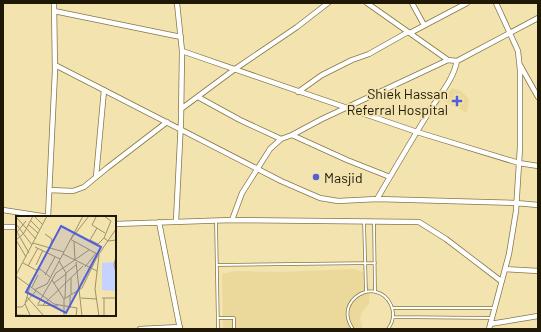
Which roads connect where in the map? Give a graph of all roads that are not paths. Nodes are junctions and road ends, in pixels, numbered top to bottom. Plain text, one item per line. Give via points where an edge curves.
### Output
1 (54, 3) edge
2 (177, 3) edge
3 (328, 3) edge
4 (367, 3) edge
5 (412, 3) edge
6 (467, 3) edge
7 (496, 3) edge
8 (456, 5) edge
9 (54, 11) junction
10 (538, 18) edge
11 (424, 25) junction
12 (409, 32) junction
13 (510, 33) junction
14 (181, 38) junction
15 (182, 51) junction
16 (448, 60) junction
17 (457, 61) junction
18 (519, 64) junction
19 (54, 65) junction
20 (234, 69) junction
21 (104, 90) junction
22 (298, 92) junction
23 (198, 96) junction
24 (538, 97) edge
25 (347, 108) junction
26 (181, 109) junction
27 (167, 122) junction
28 (180, 129) junction
29 (417, 132) junction
30 (292, 134) junction
31 (281, 139) junction
32 (519, 163) junction
33 (538, 166) edge
34 (257, 169) junction
35 (96, 177) junction
36 (390, 177) junction
37 (49, 190) junction
38 (377, 199) junction
39 (516, 203) junction
40 (538, 205) edge
41 (3, 210) edge
42 (42, 216) edge
43 (48, 216) edge
44 (216, 220) junction
45 (232, 220) junction
46 (176, 221) junction
47 (364, 221) junction
48 (374, 221) junction
49 (159, 222) junction
50 (116, 224) edge
51 (3, 227) edge
52 (16, 227) edge
53 (365, 263) junction
54 (375, 263) junction
55 (217, 265) junction
56 (504, 269) junction
57 (538, 271) edge
58 (501, 281) junction
59 (366, 292) junction
60 (375, 292) junction
61 (393, 308) junction
62 (494, 308) junction
63 (538, 316) edge
64 (393, 317) junction
65 (218, 318) junction
66 (492, 318) junction
67 (490, 324) junction
68 (180, 328) edge
69 (140, 329) edge
70 (218, 329) edge
71 (234, 329) edge
72 (353, 329) edge
73 (388, 329) edge
74 (489, 329) edge

1 - 9 street
2 - 14 street
3 - 20 street
4 - 12 street
5 - 11 street
6 - 8 street
7 - 13 street
8 - 11 street
9 - 14 street
9 - 19 street
10 - 13 street
11 - 12 street
12 - 16 street
12 - 22 street via 322,75
13 - 17 street
13 - 18 street via 518,51
14 - 15 street
15 - 20 street
15 - 26 street
16 - 17 street
16 - 25 street
17 - 29 street via 450,82
18 - 24 street
18 - 32 street
19 - 21 street
19 - 37 street
20 - 22 street
20 - 23 street
21 - 27 street
21 - 35 street
22 - 25 street
23 - 26 street
23 - 31 street
25 - 29 street
25 - 30 street
26 - 28 street
27 - 28 street
27 - 35 street
28 - 34 street
28 - 46 street
29 - 32 street
29 - 36 street
30 - 31 street
30 - 36 street
31 - 34 street via 270,149
32 - 33 street
32 - 39 street
34 - 38 street via 320,198 338,201
34 - 45 street via 242,193
35 - 37 street via 73,190
36 - 38 street
37 - 43 street
38 - 39 street
39 - 40 street
39 - 56 street via 509,254
41 - 42 street
44 - 45 street
44 - 46 street
44 - 55 lane
45 - 47 street
46 - 49 street
47 - 48 street
47 - 53 lane
48 - 54 lane
48 - 58 street via 419,222
49 - 50 street
49 - 68 street
51 - 52 street
53 - 54 lane
53 - 55 lane
53 - 59 lane
54 - 60 lane
55 - 65 lane
56 - 57 street
56 - 58 street
58 - 62 street
59 - 60 lane
59 - 72 lane via 354,298 350,304 348,318
60 - 61 lane via 384,296
61 - 62 lane
61 - 64 lane
62 - 66 street
63 - 67 street
64 - 66 lane
64 - 73 lane
65 - 70 lane
65 - 71 lane via 234,318
66 - 67 street
67 - 74 street
68 - 69 street

